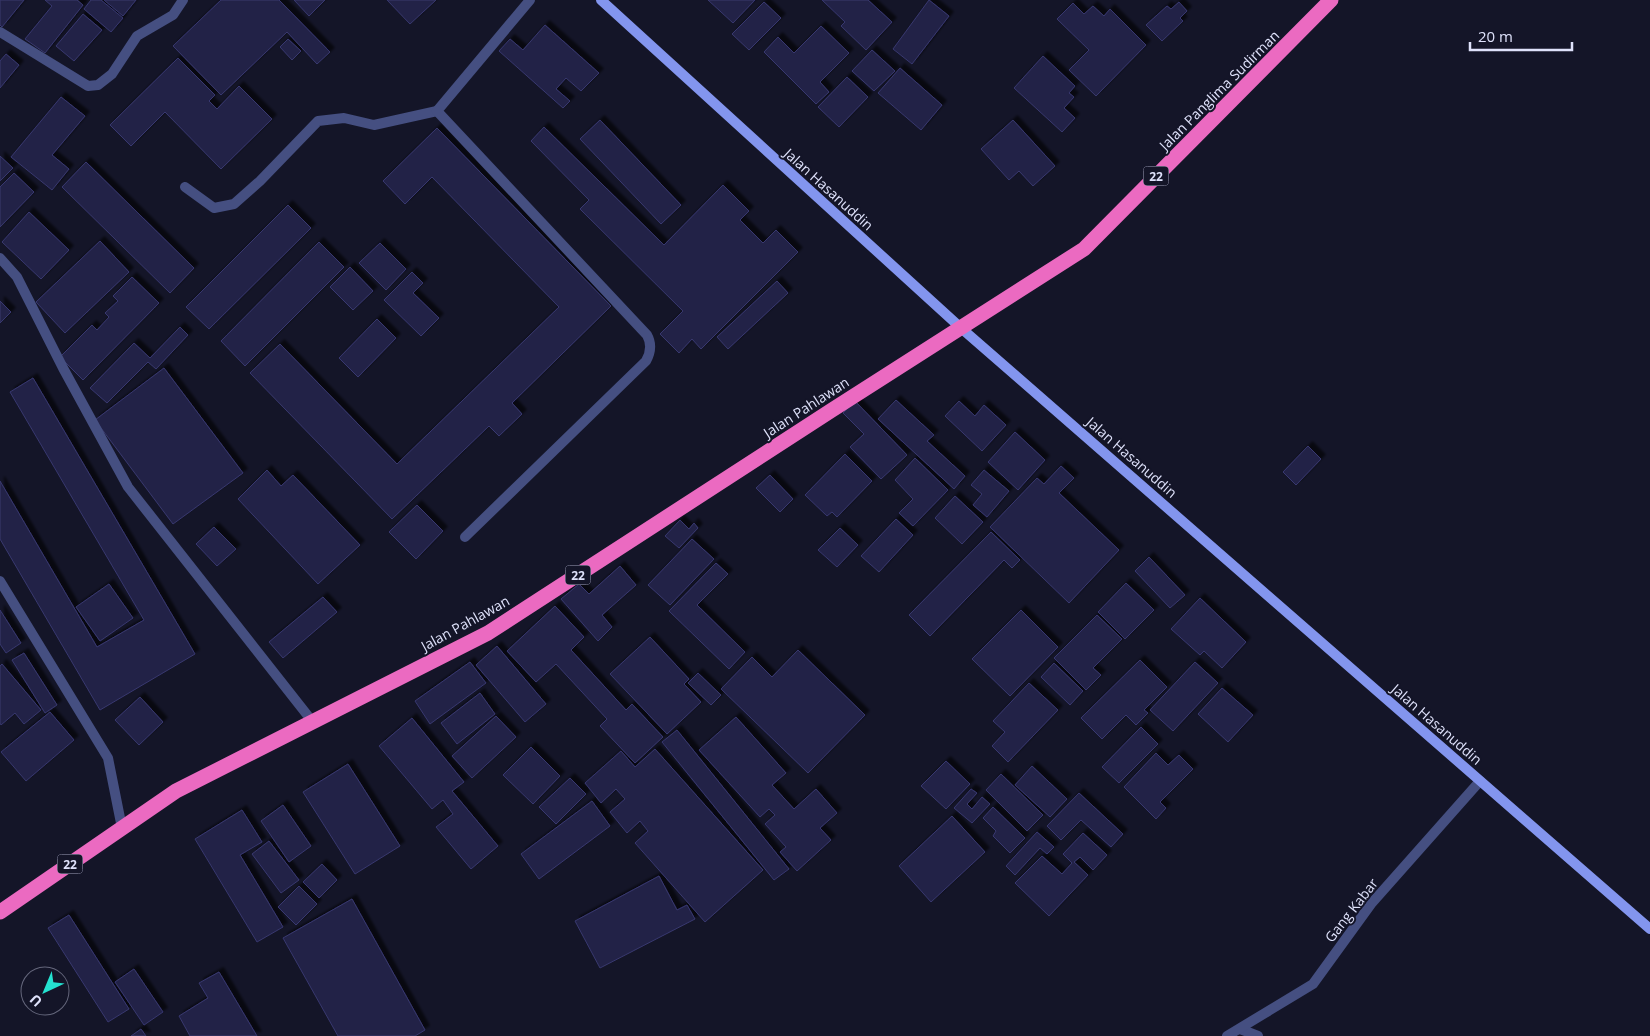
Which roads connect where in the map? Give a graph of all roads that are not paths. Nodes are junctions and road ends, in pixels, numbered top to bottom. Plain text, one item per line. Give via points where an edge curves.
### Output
1 (183, 0) edge
2 (530, 0) edge
3 (601, 0) edge
4 (1331, 0) edge
5 (0, 32) edge
6 (437, 112) junction
7 (185, 187) dead end
8 (0, 258) edge
9 (961, 328) junction
10 (465, 537) dead end
11 (0, 581) edge
12 (312, 721) junction
13 (1480, 781) junction
14 (122, 828) junction
15 (0, 912) edge
16 (1650, 929) edge
17 (1240, 1028) junction
18 (1227, 1036) edge
19 (1258, 1036) edge

1 - 5 street via 173,15 137,36 112,74 98,85 88,86
2 - 6 street
3 - 9 main road, Jalan Hasanuddin
4 - 9 highway, Jalan Panglima Sudirman / 22 via 1084,249
6 - 7 street via 374,125 344,118 318,121 234,204 214,208
6 - 10 street via 646,335 650,347 646,361
8 - 12 street via 17,277 128,487
9 - 12 highway, Jalan Pahlawan / 22 via 488,633
9 - 13 main road, Jalan Hasanuddin
11 - 14 street via 108,758
12 - 14 highway, Jalan Pahlawan / 22 via 176,791
13 - 16 main road, Jalan Hasanuddin
13 - 17 street, Gang Kabar via 1371,904 1313,984
14 - 15 highway, Jalan Pahlawan / 22
17 - 18 street, Gang Kabar
17 - 19 street

